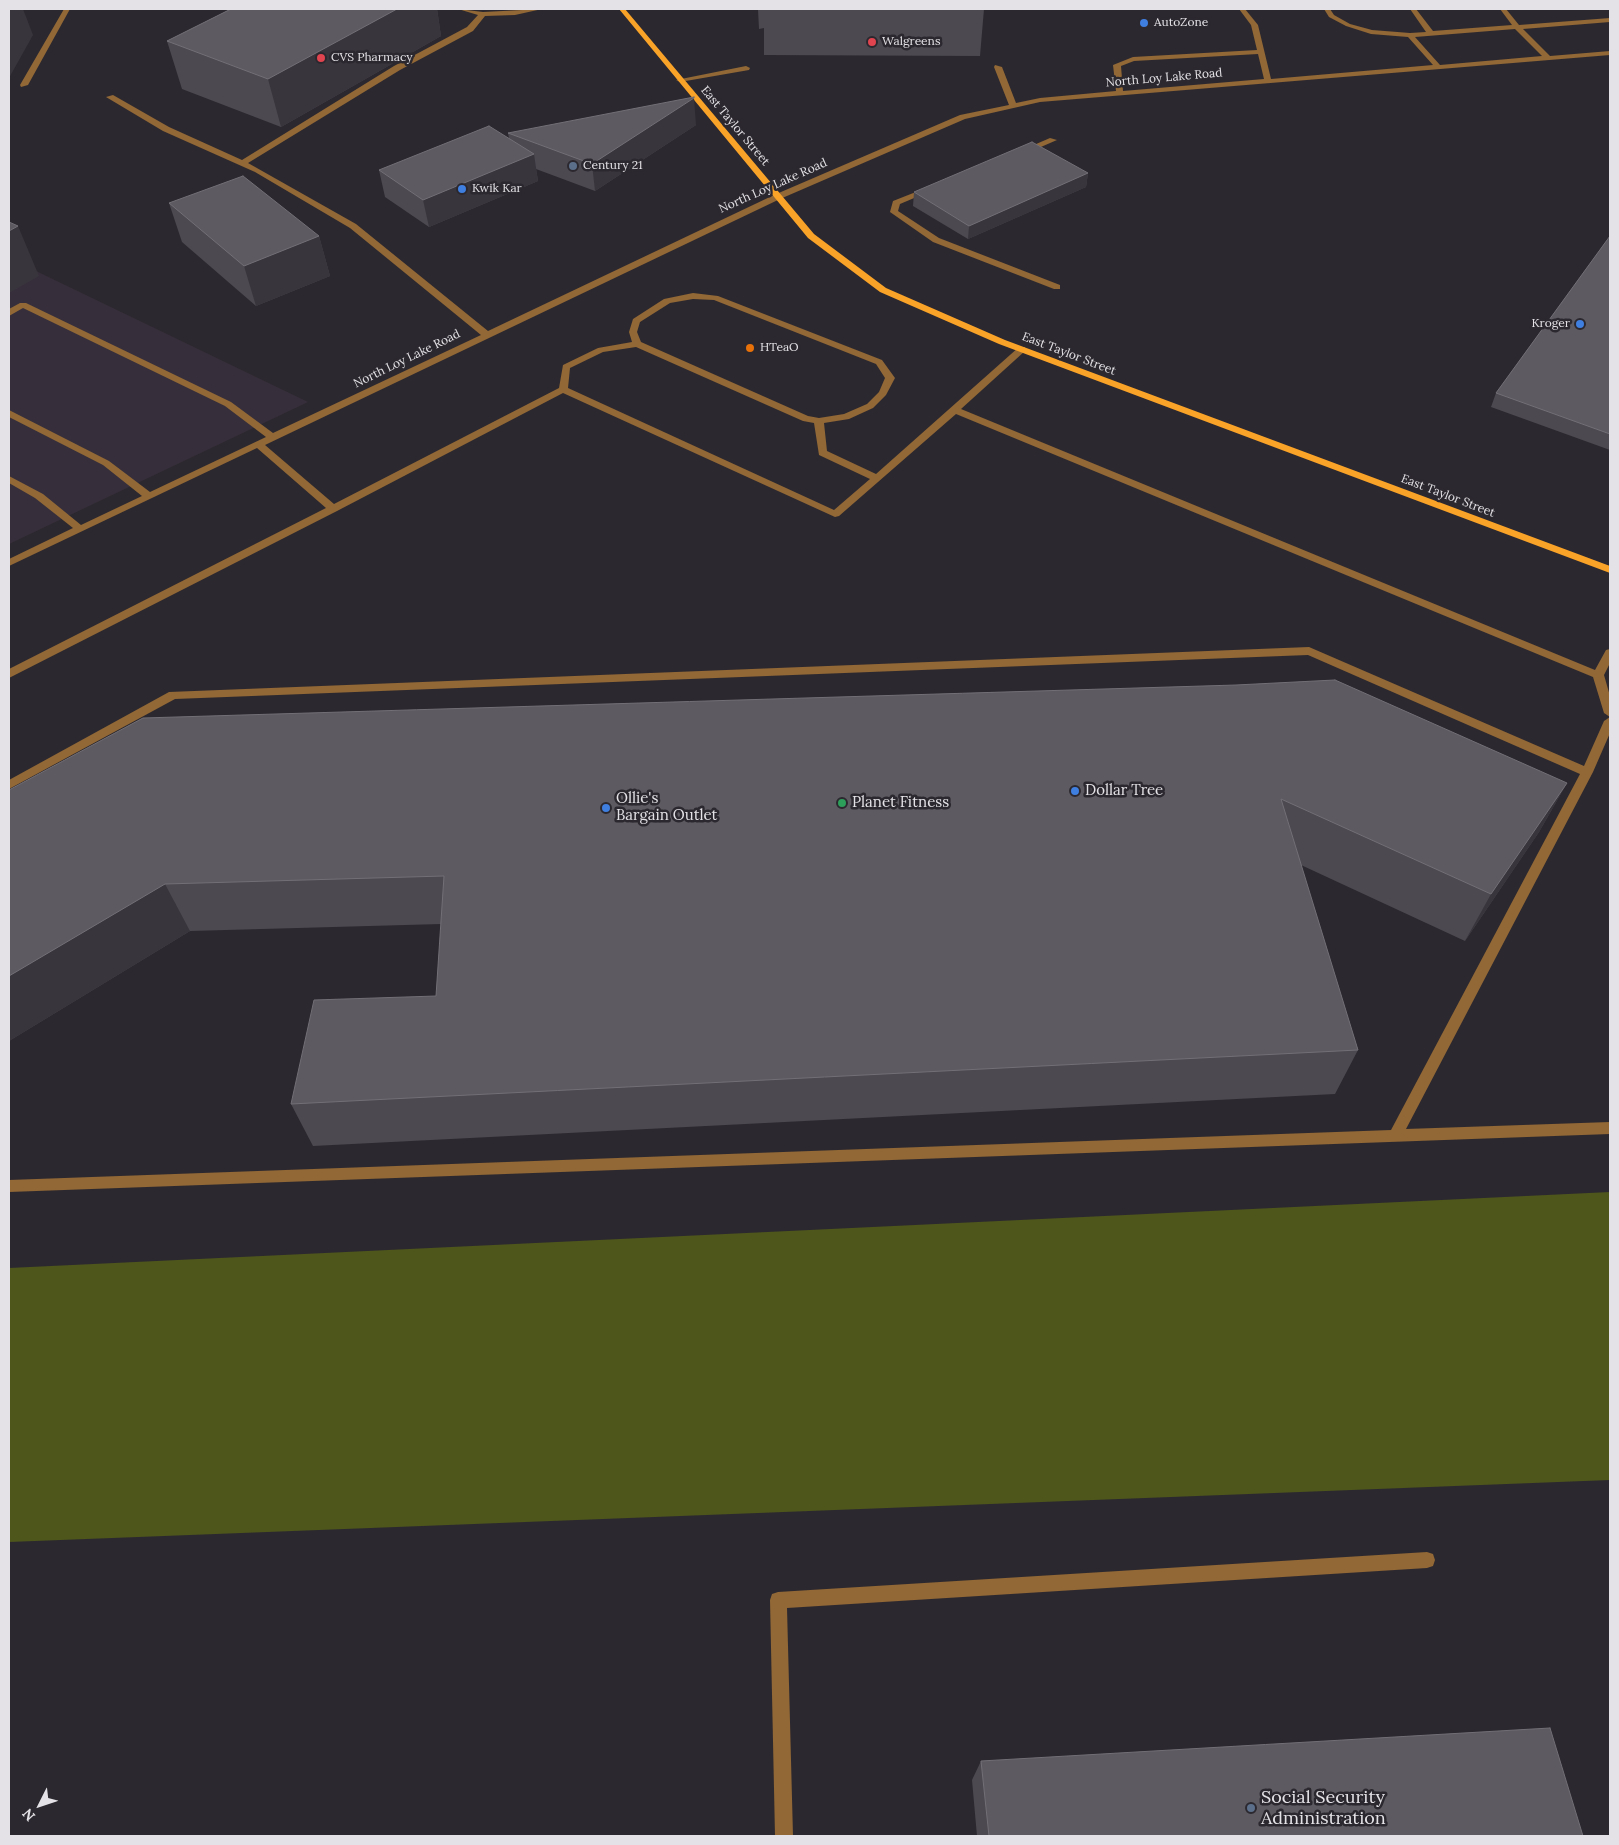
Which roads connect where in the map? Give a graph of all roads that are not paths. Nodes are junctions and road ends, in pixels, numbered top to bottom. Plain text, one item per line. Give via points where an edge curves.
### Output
1 (67, 9) edge
2 (461, 9) edge
3 (539, 9) edge
4 (622, 9) edge
5 (1242, 9) edge
6 (1327, 9) edge
7 (1414, 9) edge
8 (1503, 9) edge
9 (483, 14) junction
10 (1610, 20) edge
11 (1517, 27) junction
12 (1431, 34) junction
13 (1410, 35) junction
14 (1261, 52) junction
15 (1610, 53) edge
16 (1548, 58) junction
17 (998, 67) dead end
18 (1438, 67) junction
19 (746, 68) dead end
20 (680, 80) junction
21 (1268, 82) junction
22 (24, 85) dead end
23 (1120, 94) junction
24 (110, 97) dead end
25 (1013, 106) junction
26 (1052, 140) dead end
27 (1016, 155) edge
28 (242, 163) junction
29 (933, 188) edge
30 (777, 197) junction
31 (1057, 287) dead end
32 (9, 313) edge
33 (488, 335) junction
34 (637, 344) junction
35 (1022, 349) junction
36 (563, 389) junction
37 (956, 410) junction
38 (9, 413) edge
39 (819, 421) junction
40 (272, 437) junction
41 (258, 444) junction
42 (877, 478) junction
43 (9, 480) edge
44 (149, 496) junction
45 (333, 509) junction
46 (80, 529) junction
47 (9, 563) edge
48 (1610, 570) edge
49 (1610, 653) edge
50 (9, 674) edge
51 (1598, 675) junction
52 (1610, 680) edge
53 (1610, 713) edge
54 (1610, 721) edge
55 (1587, 772) junction
56 (9, 785) edge
57 (1610, 1128) edge
58 (1395, 1136) junction
59 (9, 1186) edge
60 (1427, 1560) dead end
61 (784, 1836) edge

1 - 22 street
2 - 9 street
3 - 9 street
4 - 20 main road, East Taylor Street
5 - 14 street via 1254,25
6 - 13 street via 1331,16 1355,28
7 - 12 street
8 - 11 street
9 - 28 street via 470,30 397,68
10 - 11 street
11 - 12 street
11 - 16 street
12 - 13 street
13 - 18 street
14 - 21 street
14 - 23 street via 1133,59 1117,65
15 - 16 street, North Loy Lake Road
16 - 18 street, North Loy Lake Road
17 - 25 street
18 - 21 street, North Loy Lake Road
19 - 20 street
20 - 30 main road, East Taylor Street
21 - 23 street, North Loy Lake Road
23 - 25 street, North Loy Lake Road via 1040,100
24 - 28 street via 166,129
25 - 30 street, North Loy Lake Road via 963,117
26 - 27 street
28 - 33 street via 353,226
29 - 31 street via 896,203 894,212 936,240
30 - 33 street, North Loy Lake Road
30 - 35 main road, East Taylor Street via 810,236 883,290
32 - 40 street via 23,305 228,404
33 - 40 street, North Loy Lake Road
34 - 36 street via 601,350 566,367
34 - 39 street via 806,419
34 - 39 street via 633,332 636,321 667,301 692,296 715,298 878,362 890,378 870,406 846,418
35 - 37 street
35 - 48 main road, East Taylor Street
36 - 42 street via 835,514
36 - 45 street
37 - 42 street
37 - 51 street
38 - 44 street via 106,463
39 - 42 street via 822,453
40 - 41 street, North Loy Lake Road
41 - 44 street, North Loy Lake Road
41 - 45 street
43 - 46 street via 39,496
44 - 46 street, North Loy Lake Road
45 - 50 street
46 - 47 street, North Loy Lake Road
49 - 51 street
51 - 52 street
51 - 53 street
54 - 55 street
55 - 56 street via 1310,651 173,695
55 - 58 street
57 - 58 street
58 - 59 street
60 - 61 street via 778,1600

